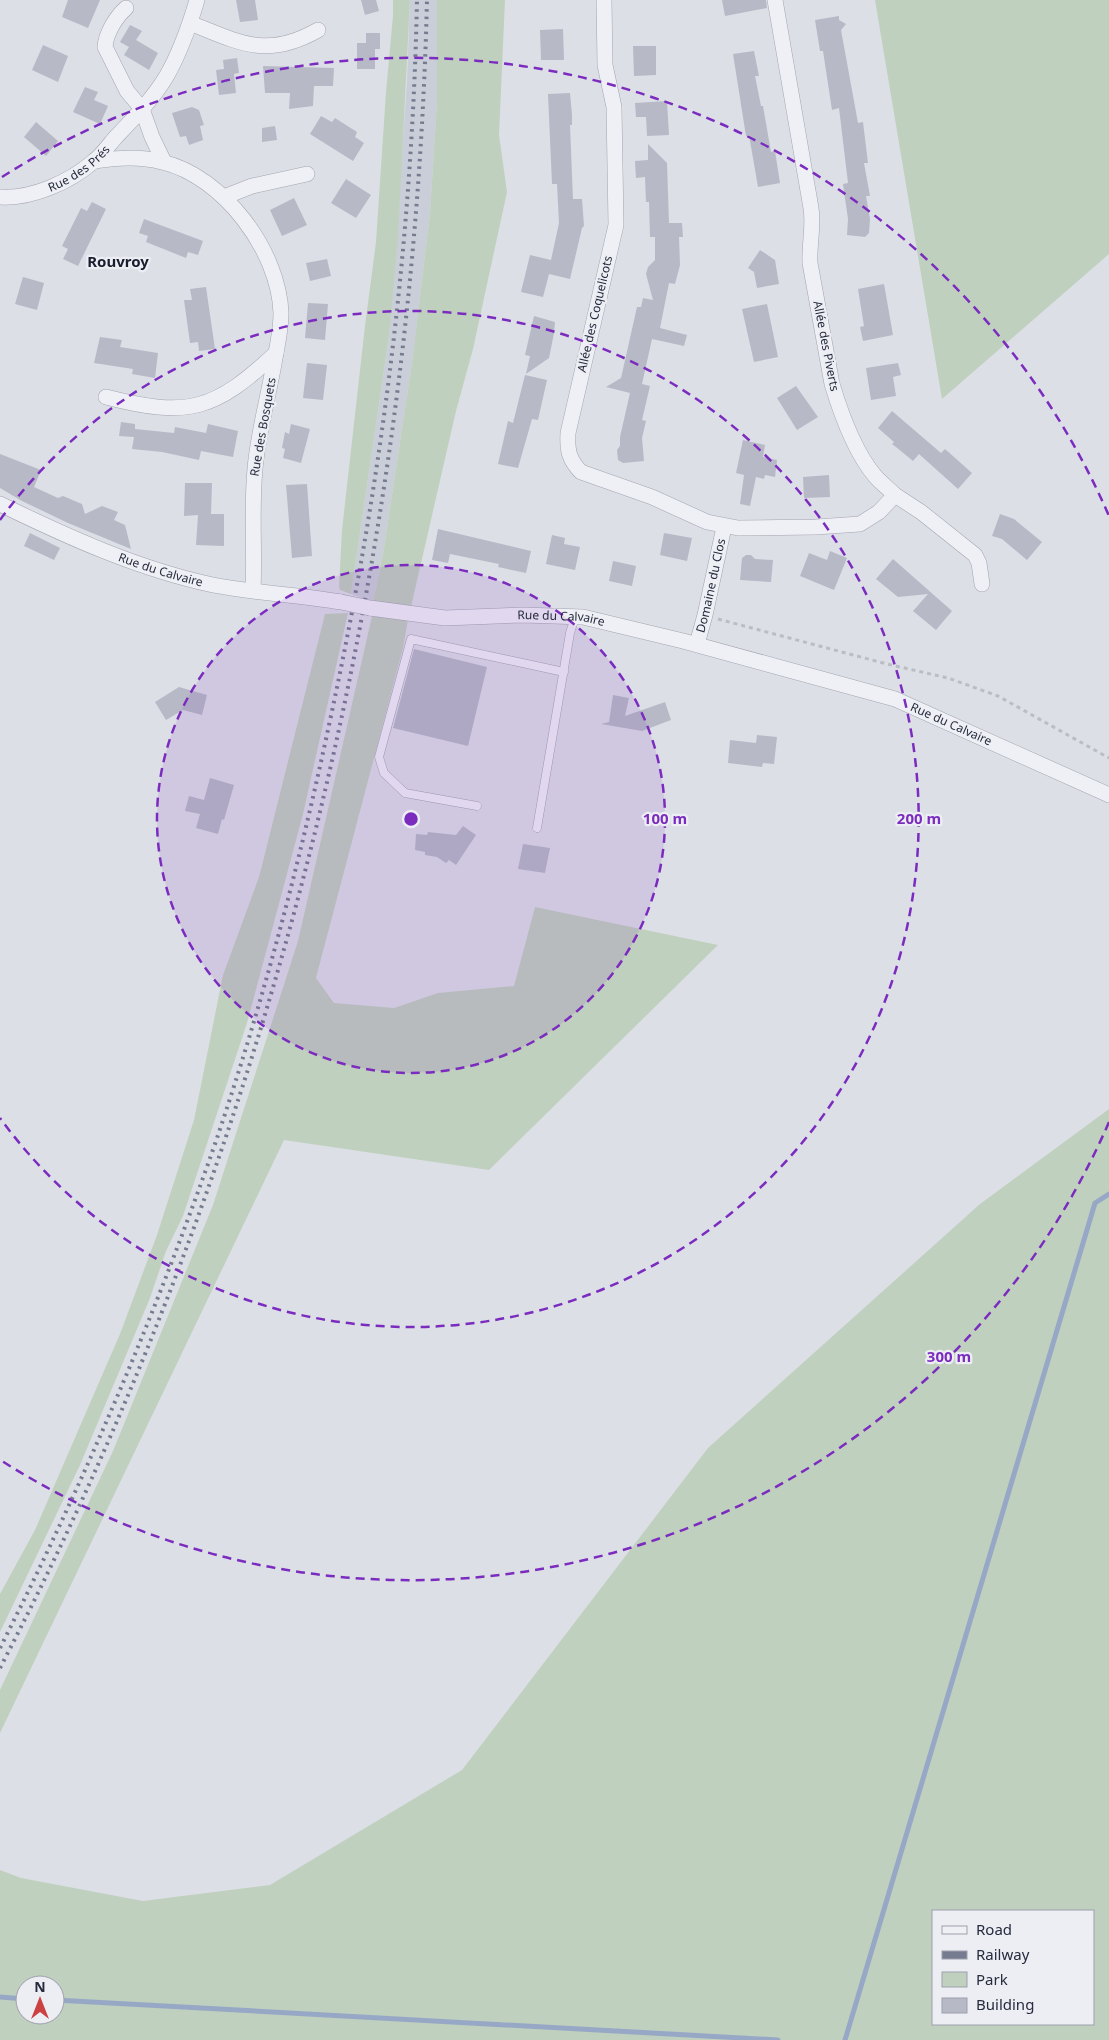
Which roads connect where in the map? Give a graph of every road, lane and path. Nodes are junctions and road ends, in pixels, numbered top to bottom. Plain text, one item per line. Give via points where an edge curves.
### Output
1 (197, 0) edge
2 (604, 0) edge
3 (774, 0) edge
4 (126, 8) dead end
5 (190, 23) junction
6 (318, 30) dead end
7 (142, 109) junction
8 (94, 161) junction
9 (164, 162) junction
10 (306, 174) dead end
11 (0, 197) edge
12 (224, 197) junction
13 (276, 354) junction
14 (106, 397) dead end
15 (895, 495) junction
16 (0, 504) edge
17 (724, 526) junction
18 (982, 584) dead end
19 (253, 590) junction
20 (705, 616) junction
21 (575, 617) junction
22 (697, 644) junction
23 (564, 672) junction
24 (1109, 758) edge
25 (1109, 795) edge
26 (477, 806) dead end
27 (537, 828) dead end

1 - 5 street, Rue des Prés
2 - 17 street, Allée des Coquelicots via 605,65 614,107 616,225 568,433 569,455 582,472 597,479
3 - 15 street, Allée des Piverts via 811,208 810,263 832,384 858,449 875,475
4 - 7 street via 115,20 105,47 127,91
5 - 6 street via 238,41 262,46 286,45
5 - 7 street, Rue des Prés via 166,76
7 - 8 street, Rue des Prés
7 - 9 street
8 - 9 street, Rue des Bosquets via 133,158
8 - 11 street, Rue des Prés via 64,180 35,192 19,197
9 - 12 street, Rue des Bosquets via 196,176
10 - 12 street via 252,186
12 - 13 street, Rue des Bosquets via 248,226 274,275 281,313
13 - 14 street, Rue des Bosquets via 246,381 202,404 161,409
13 - 19 street, Rue des Bosquets via 255,468
15 - 17 street via 879,512 860,524
15 - 18 street, Allée des Piverts via 975,555
16 - 19 street, Rue du Calvaire via 60,533 151,569 214,585
17 - 20 street, Domaine du Clos
19 - 21 street, Rue du Calvaire, bridge via 444,618
20 - 22 street, Domaine du Clos
20 - 24 path via 948,678 998,696
21 - 22 street, Rue du Calvaire
21 - 23 lane
22 - 25 street, Rue du Calvaire via 895,699
23 - 26 lane via 411,639 379,757 384,773 406,793
23 - 27 lane

